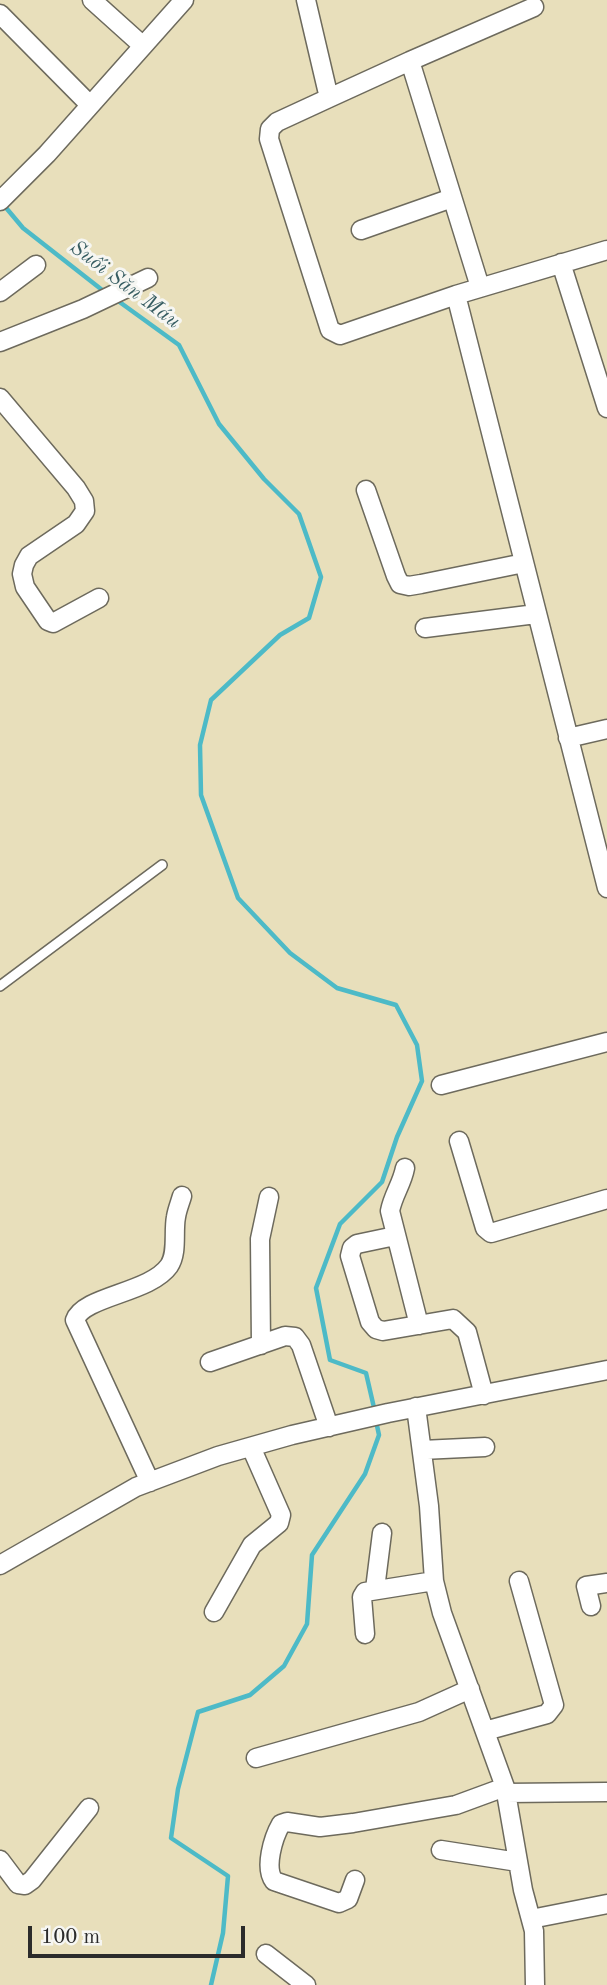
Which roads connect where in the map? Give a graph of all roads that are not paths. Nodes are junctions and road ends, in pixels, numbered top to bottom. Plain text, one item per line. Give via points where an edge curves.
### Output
1 (92, 0) edge
2 (184, 0) edge
3 (308, 7) edge
4 (534, 7) dead end
5 (0, 14) edge
6 (142, 45) junction
7 (410, 61) junction
8 (329, 98) junction
9 (90, 105) junction
10 (6, 195) edge
11 (452, 198) junction
12 (361, 230) dead end
13 (607, 250) edge
14 (561, 263) junction
15 (36, 265) dead end
16 (148, 278) dead end
17 (480, 287) junction
18 (0, 292) edge
19 (456, 295) junction
20 (0, 342) edge
21 (0, 398) edge
22 (607, 408) edge
23 (366, 490) dead end
24 (524, 563) junction
25 (99, 598) dead end
26 (536, 614) junction
27 (425, 628) dead end
28 (607, 729) edge
29 (568, 738) junction
30 (162, 866) dead end
31 (607, 888) edge
32 (0, 986) edge
33 (607, 1042) edge
34 (441, 1085) dead end
35 (459, 1141) dead end
36 (405, 1168) dead end
37 (182, 1196) dead end
38 (269, 1197) dead end
39 (607, 1199) edge
40 (395, 1236) junction
41 (419, 1325) junction
42 (261, 1345) junction
43 (210, 1362) dead end
44 (607, 1370) edge
45 (484, 1395) junction
46 (416, 1407) junction
47 (328, 1427) junction
48 (251, 1447) junction
49 (485, 1447) dead end
50 (422, 1450) junction
51 (150, 1482) junction
52 (382, 1533) dead end
53 (0, 1565) edge
54 (434, 1581) junction
55 (519, 1581) dead end
56 (607, 1583) edge
57 (374, 1589) junction
58 (591, 1606) dead end
59 (214, 1612) dead end
60 (365, 1634) dead end
61 (470, 1689) junction
62 (485, 1731) junction
63 (256, 1758) dead end
64 (506, 1790) junction
65 (607, 1792) edge
66 (89, 1808) dead end
67 (441, 1850) dead end
68 (0, 1860) edge
69 (518, 1862) junction
70 (355, 1880) dead end
71 (607, 1904) edge
72 (531, 1919) junction
73 (266, 1954) dead end
74 (306, 1985) edge
75 (535, 1985) edge

1 - 6 street
2 - 6 street
3 - 8 street
4 - 7 street
5 - 9 street
6 - 9 street
7 - 8 street
7 - 11 street
8 - 19 street via 277,122 269,139 330,330 340,335
9 - 10 street
11 - 12 street
11 - 17 street
13 - 14 street
14 - 17 street
14 - 22 street
15 - 18 street
16 - 20 street
17 - 19 street
19 - 24 street
21 - 25 street via 84,501 85,511 76,524 29,555 22,574 24,587 53,623
23 - 24 street via 400,584 421,584
24 - 26 street
26 - 27 street
26 - 29 street
28 - 29 street
29 - 31 street
30 - 32 lane
33 - 34 street
35 - 39 street via 485,1228 491,1233
36 - 40 street via 390,1211
37 - 51 street via 168,1267 152,1281 90,1305 75,1320
38 - 42 street via 260,1238
40 - 41 street
40 - 41 street via 357,1244 351,1256 376,1329
41 - 45 street via 453,1319 461,1325 467,1332
42 - 43 street
42 - 47 street via 295,1337
44 - 45 street
45 - 46 street
46 - 47 street
46 - 50 street
47 - 48 street
48 - 51 street
48 - 59 street via 281,1515 279,1523 252,1545
49 - 50 street
50 - 54 street
51 - 53 street
52 - 57 street
54 - 57 street
54 - 61 street
55 - 62 street via 554,1705 547,1714
56 - 58 street via 586,1586
57 - 60 street via 362,1594
61 - 62 street
61 - 63 street via 419,1712
62 - 64 street
64 - 65 street
64 - 69 street
64 - 70 street via 456,1805 353,1824 281,1824 271,1858 274,1881 339,1903 348,1899
66 - 68 street via 24,1885 18,1884
67 - 69 street
69 - 72 street
71 - 72 street
72 - 75 street
73 - 74 street

